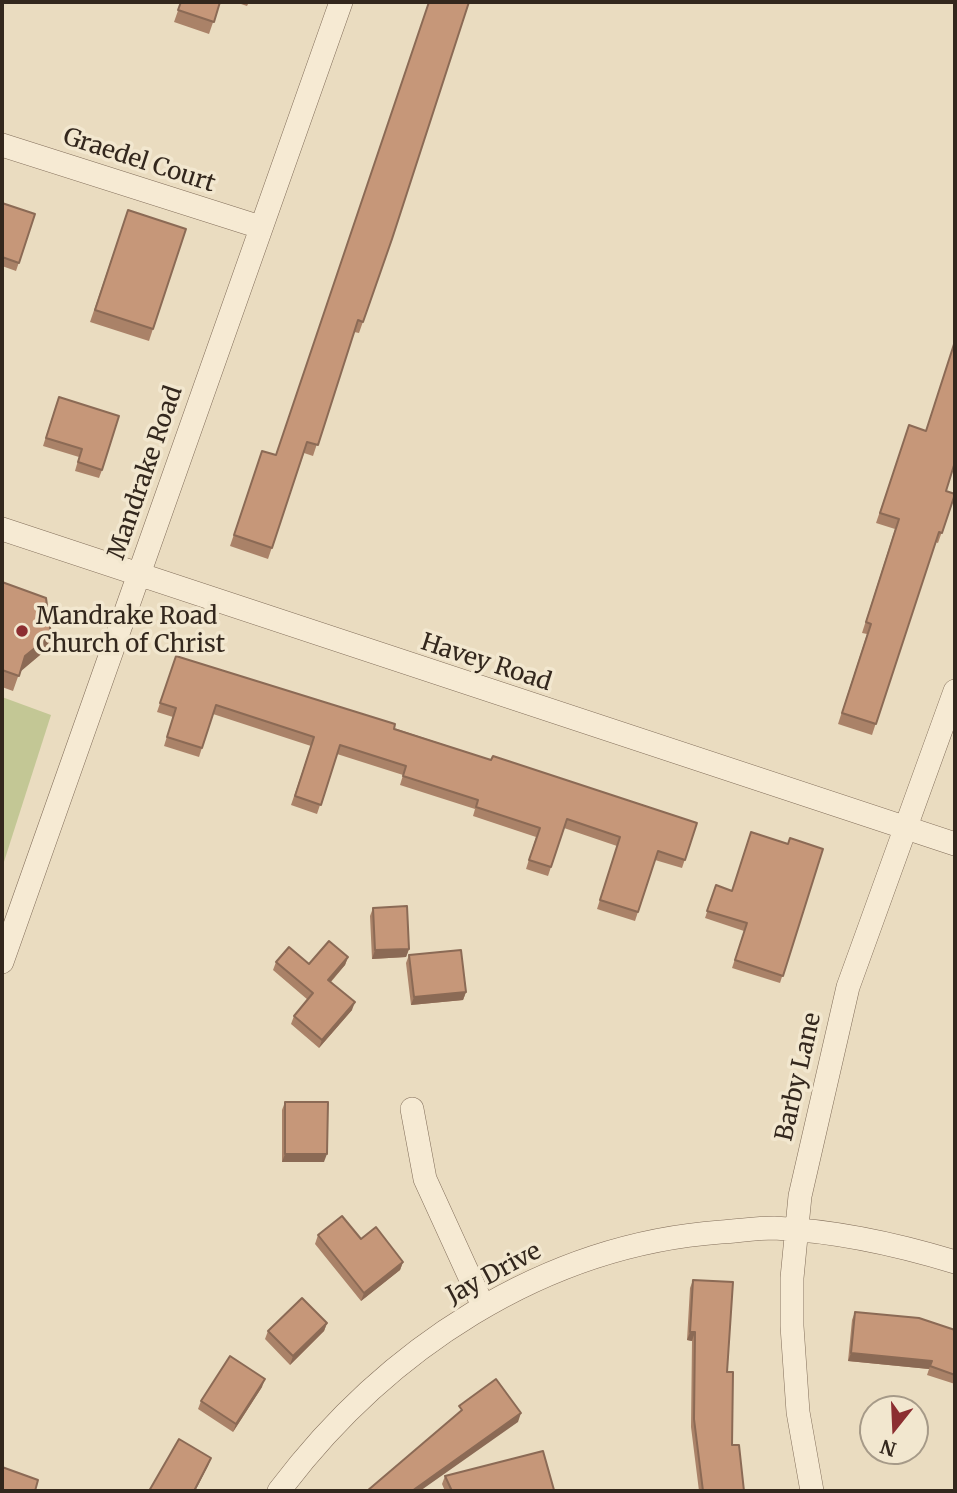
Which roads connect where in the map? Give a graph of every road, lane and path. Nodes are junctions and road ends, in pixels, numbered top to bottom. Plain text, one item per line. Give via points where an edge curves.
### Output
1 (341, 2) edge
2 (2, 145) edge
3 (260, 228) junction
4 (2, 529) edge
5 (138, 575) junction
6 (955, 691) edge
7 (906, 828) junction
8 (955, 844) edge
9 (2, 962) edge
10 (412, 1109) dead end
11 (796, 1231) junction
12 (955, 1262) edge
13 (483, 1306) junction
14 (279, 1491) edge
15 (812, 1491) edge

1 - 3 street, Mandrake Road
2 - 3 street, Graedel Court
3 - 5 street, Mandrake Road
4 - 5 street, Havey Road
5 - 7 street, Havey Road
5 - 9 street, Mandrake Road
6 - 7 street, Barby Lane
7 - 8 street, Havey Road
7 - 11 street, Barby Lane via 838,1022
10 - 13 street via 425,1179
11 - 12 street, Jay Drive via 892,1243
11 - 13 street, Jay Drive via 772,1228 687,1234 603,1253 542,1276
11 - 15 street, Barby Lane via 793,1338 798,1412
13 - 14 street, Jay Drive via 389,1374 325,1433

